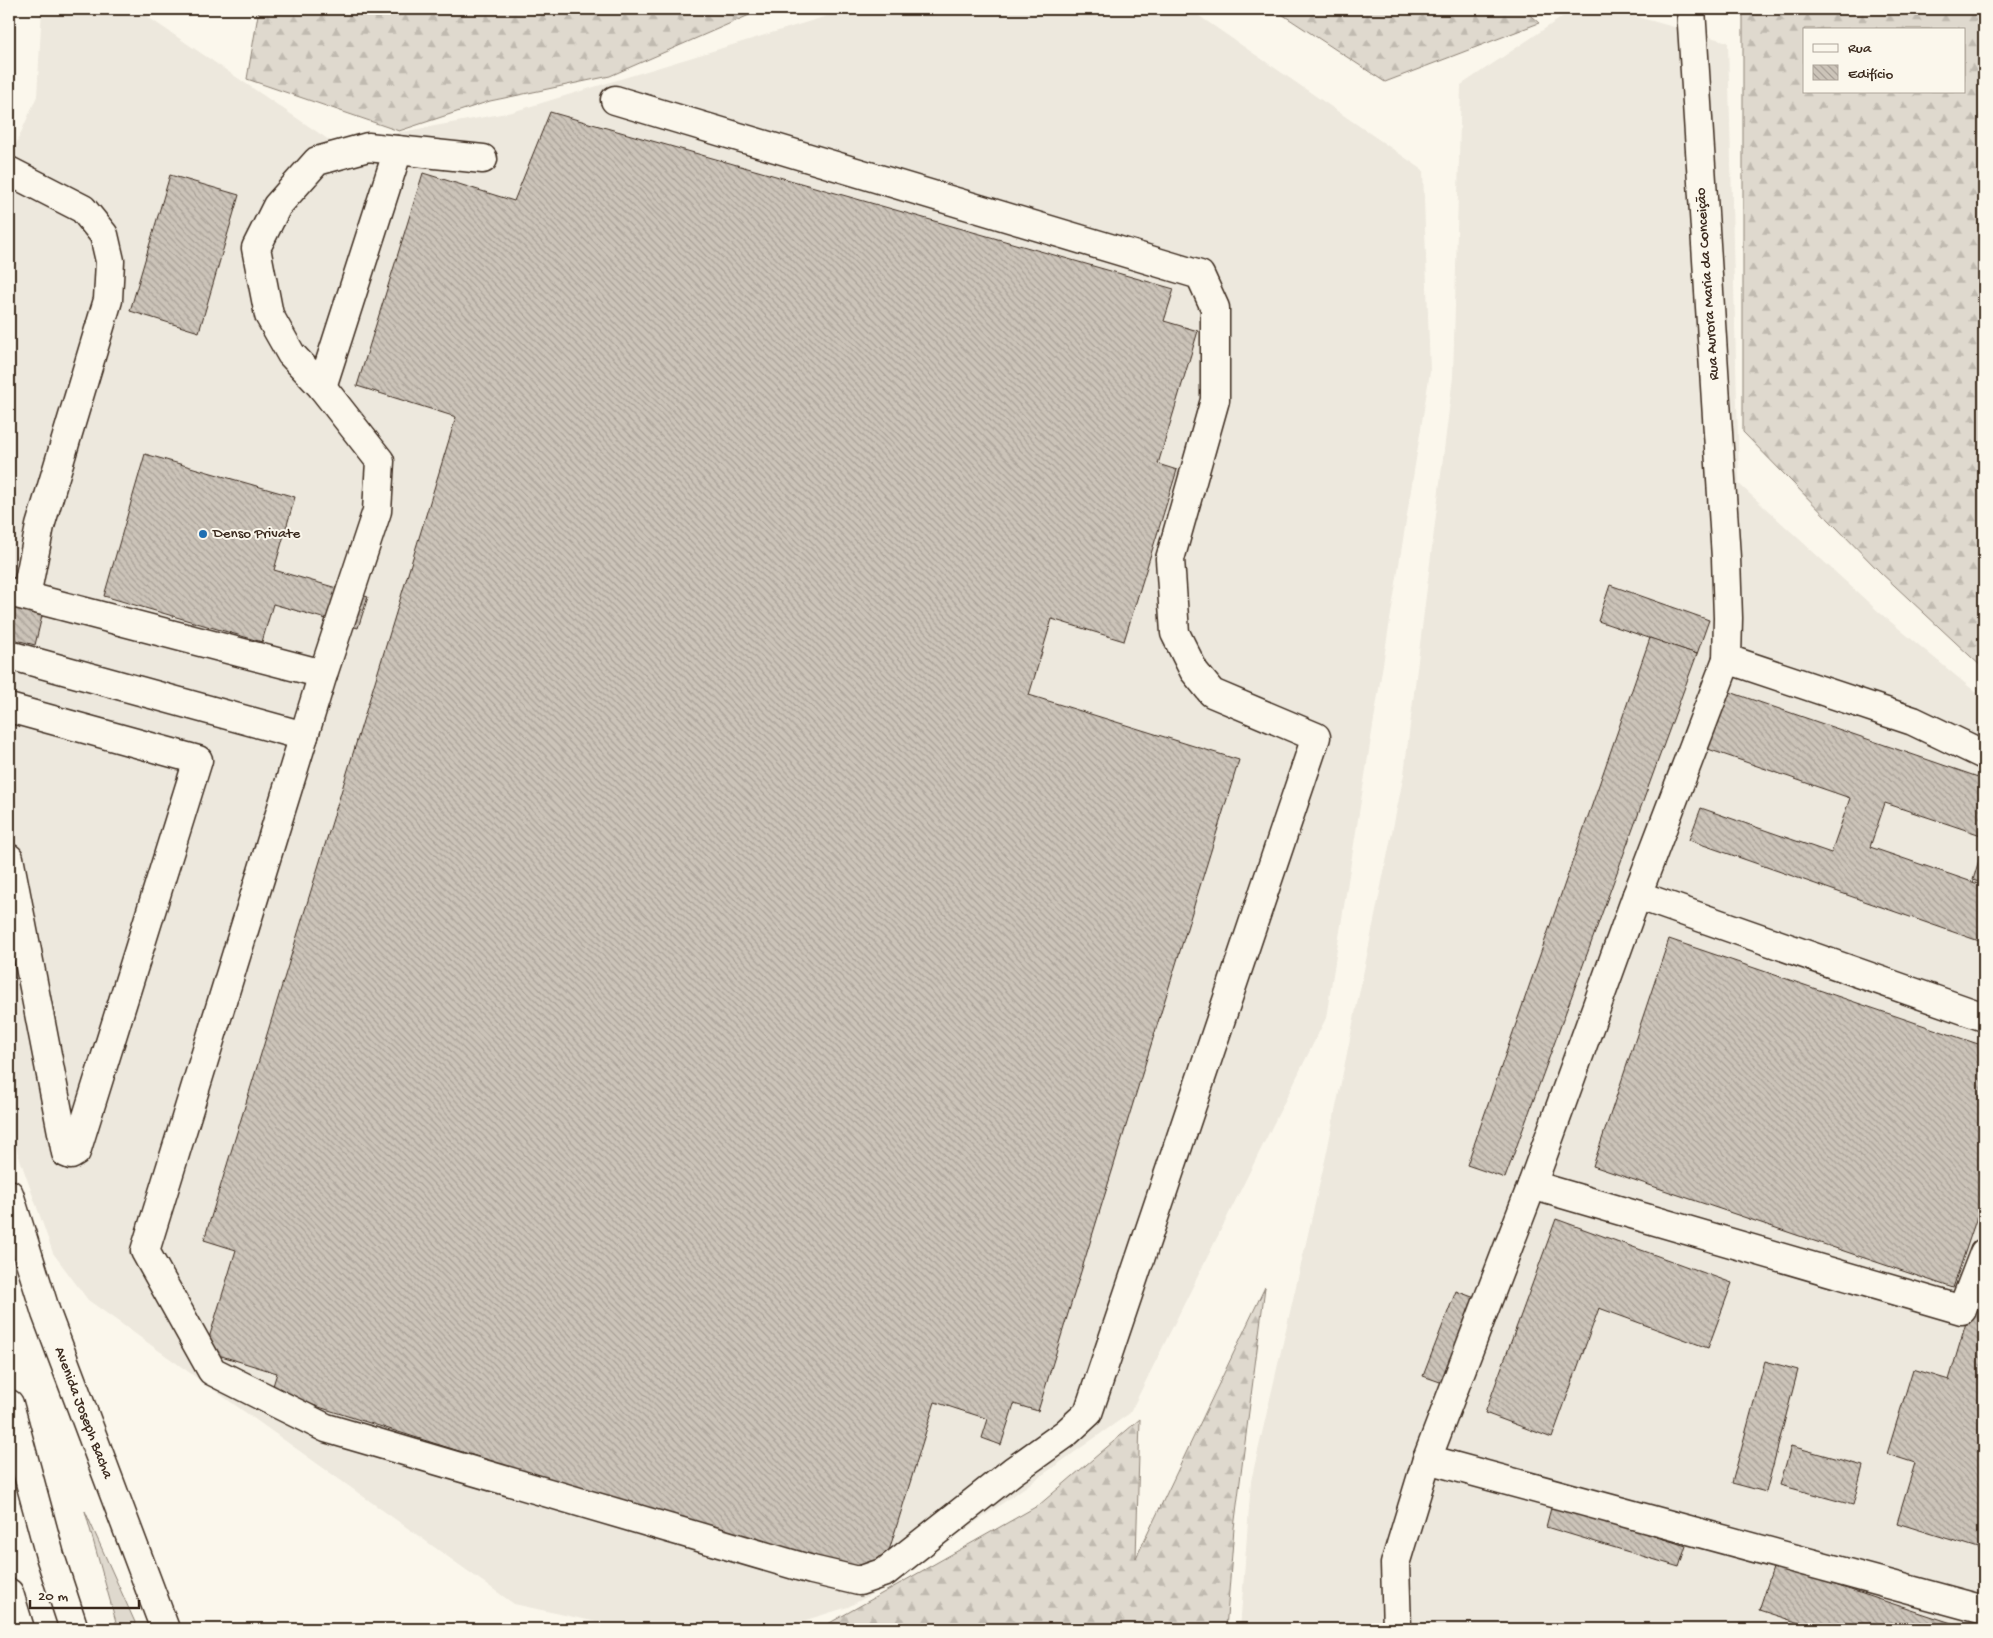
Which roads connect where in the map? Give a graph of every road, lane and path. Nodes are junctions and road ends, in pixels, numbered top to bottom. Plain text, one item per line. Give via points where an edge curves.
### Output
1 (1691, 9) edge
2 (615, 100) dead end
3 (398, 150) junction
4 (482, 159) dead end
5 (9, 172) edge
6 (322, 387) junction
7 (17, 594) edge
8 (9, 655) edge
9 (1727, 659) junction
10 (323, 674) junction
11 (9, 708) edge
12 (304, 736) junction
13 (1984, 755) edge
14 (9, 858) edge
15 (1637, 895) junction
16 (1984, 1017) edge
17 (1532, 1185) junction
18 (9, 1194) edge
19 (1984, 1253) edge
20 (9, 1404) edge
21 (1427, 1459) junction
22 (9, 1593) edge
23 (1984, 1610) edge
24 (20, 1629) edge
25 (74, 1629) edge
26 (165, 1629) edge
27 (1397, 1629) edge

1 - 9 main road, Rua Aurora Maria da Conceição via 1726,558
2 - 12 main road via 1200,275 1215,308 1215,400 1170,559 1175,634 1194,671 1212,693 1316,737 1088,1413 885,1572 859,1581 326,1428 212,1371 145,1251
3 - 4 main road
3 - 6 main road
3 - 6 main road via 368,147 317,161 278,206 256,248 269,315 291,354
5 - 7 main road via 83,208 104,235 110,261 108,300
6 - 10 main road via 380,461 377,511
7 - 10 main road
8 - 12 main road
9 - 13 main road via 1912,721
9 - 15 main road, Rua Aurora Maria da Conceição
10 - 12 main road
11 - 14 main road via 198,760 76,1152 71,1155 66,1153
15 - 16 main road
15 - 17 main road, Rua Aurora Maria da Conceição
17 - 19 main road via 1962,1310
17 - 21 main road, Rua Aurora Maria da Conceição
18 - 26 main road, Avenida Joseph Bacha via 46,1313
20 - 25 main road via 50,1556
21 - 23 main road
21 - 27 main road, Rua Aurora Maria da Conceição via 1395,1564
22 - 24 main road

